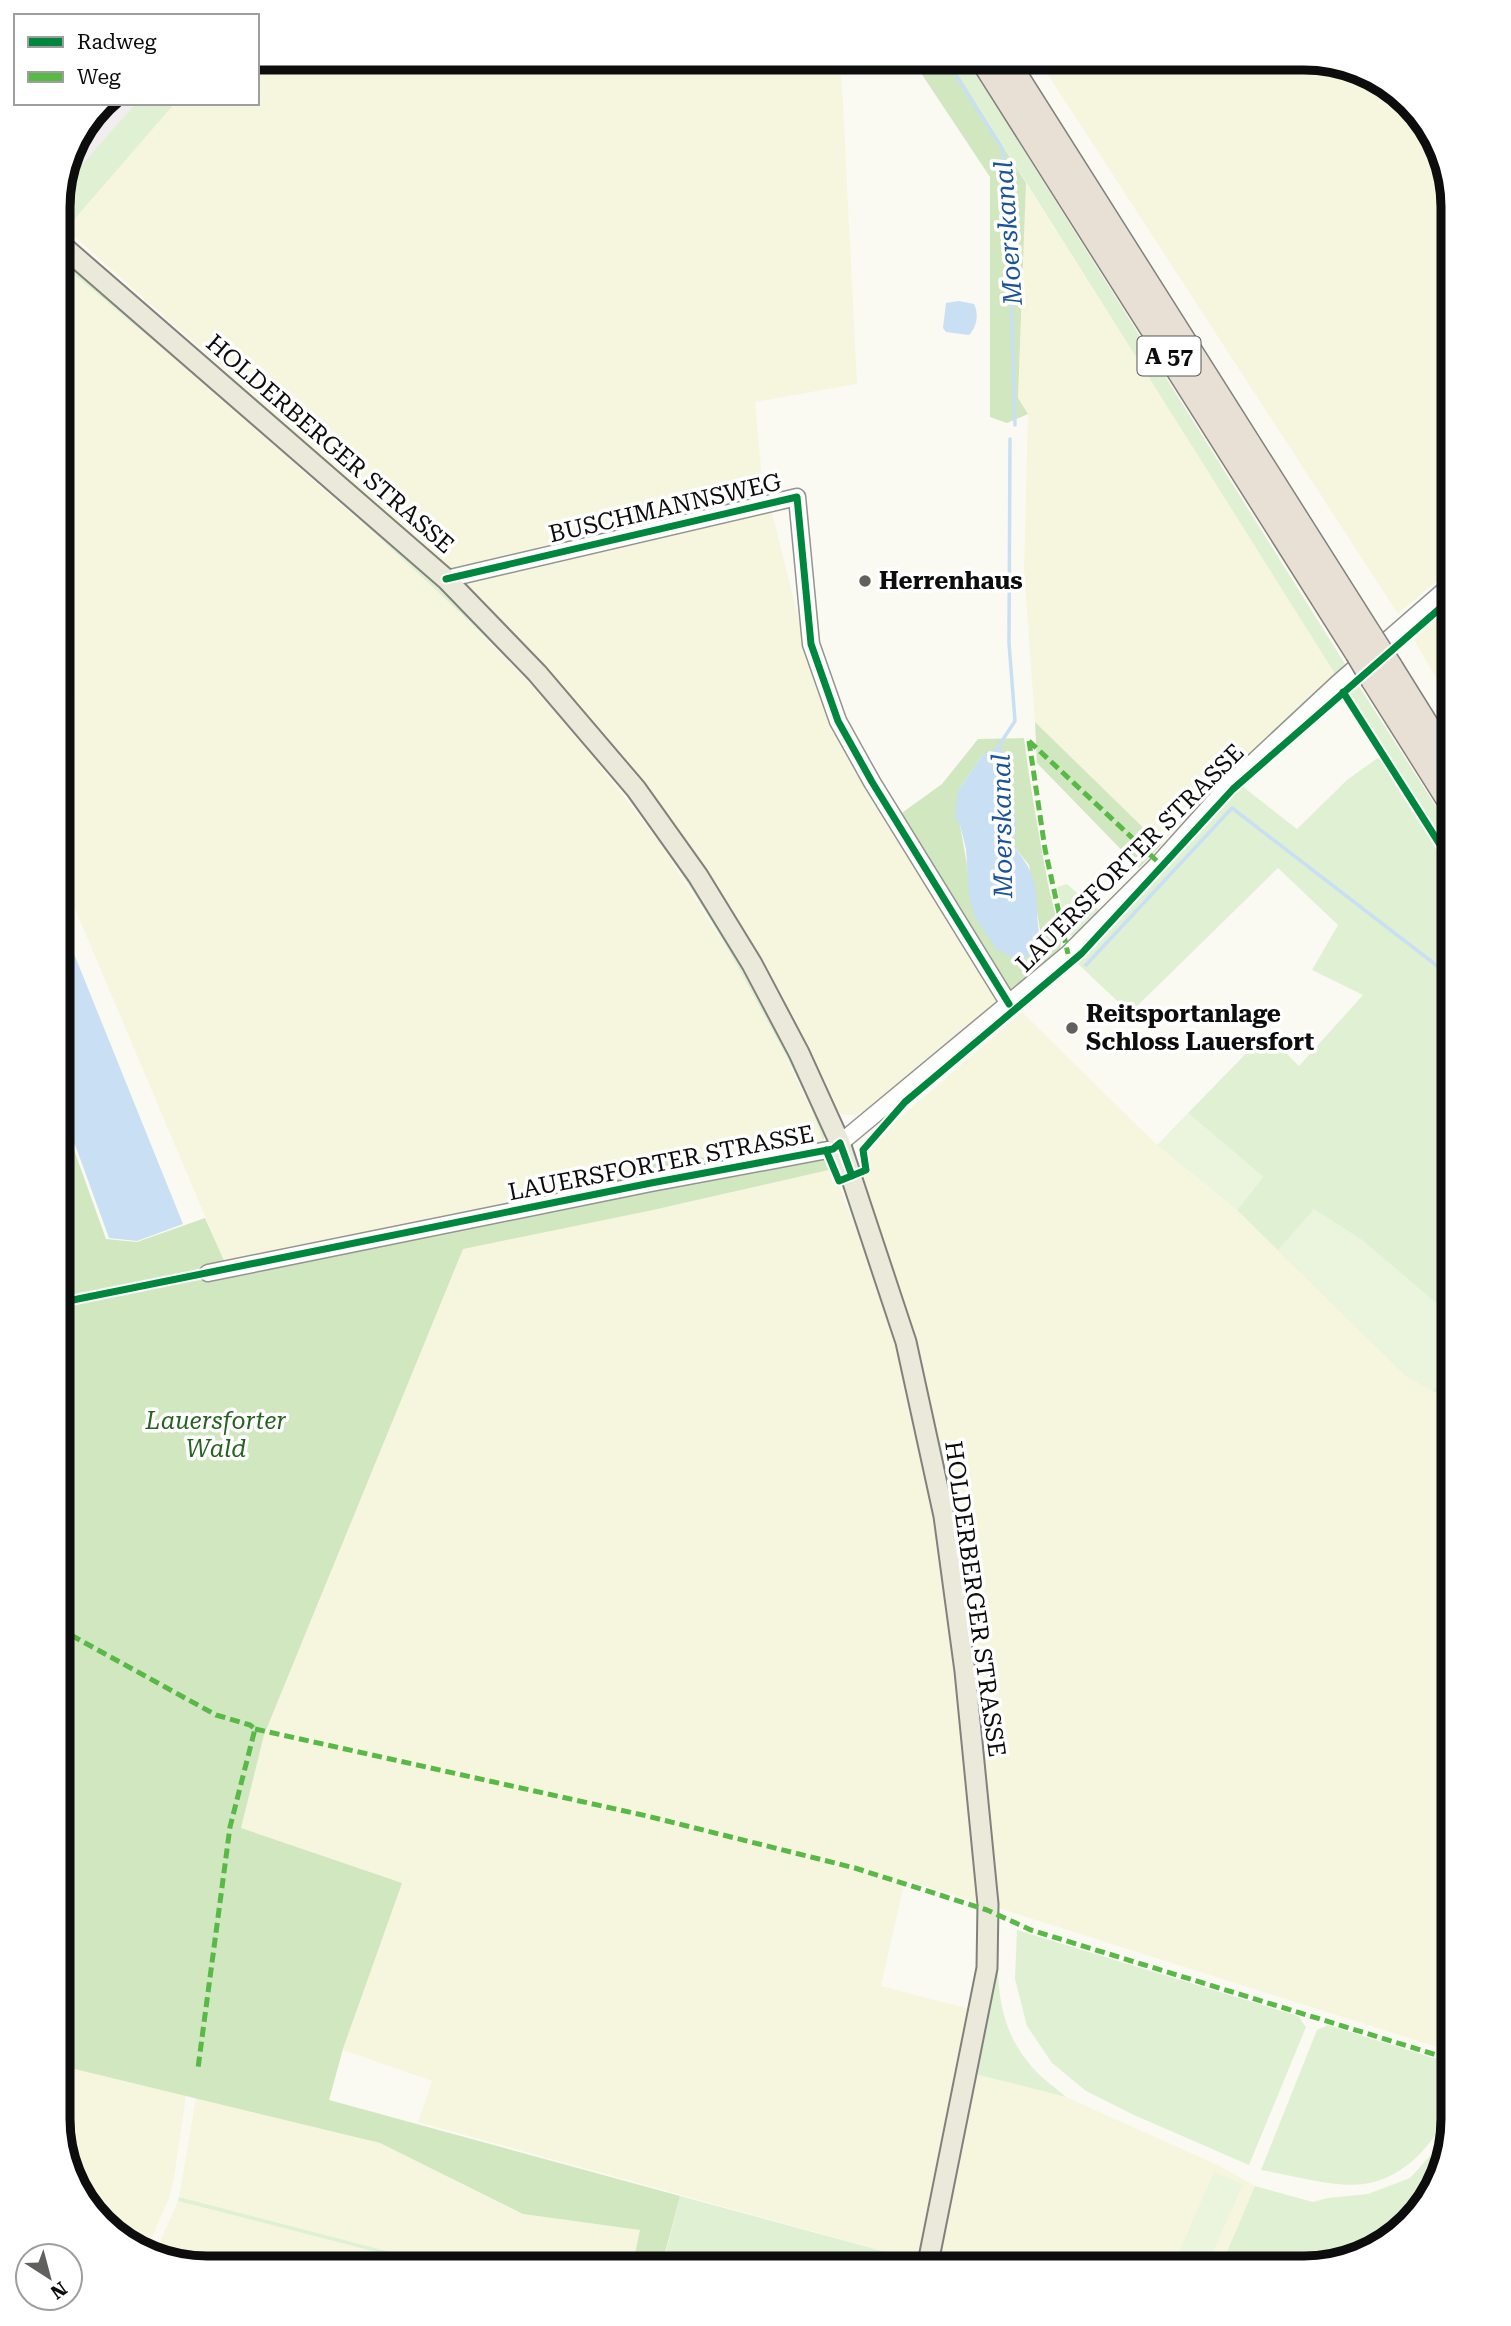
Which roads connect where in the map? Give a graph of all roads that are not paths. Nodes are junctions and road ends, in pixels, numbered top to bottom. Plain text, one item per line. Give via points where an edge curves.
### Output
1 (989, 70) edge
2 (1013, 70) edge
3 (70, 252) edge
4 (446, 579) junction
5 (1441, 593) edge
6 (1364, 646) junction
7 (1381, 673) junction
8 (1441, 751) edge
9 (1441, 785) edge
10 (1009, 1003) junction
11 (840, 1143) junction
12 (208, 1273) dead end
13 (929, 2256) edge

1 - 6 highway, A 57
2 - 6 highway, A 57
3 - 4 main road, HOLDERBERGER STRASSE
4 - 10 street, BUSCHMANNSWEG via 797,497 811,645 838,722
4 - 11 main road, HOLDERBERGER STRASSE via 588,730 698,876 752,964
5 - 10 street, LAUERSFORTER STRASSE via 1230,784 1069,954
6 - 7 highway, A 57, bridge
7 - 8 highway, A 57
7 - 9 highway, A 57
10 - 11 street, LAUERSFORTER STRASSE
11 - 12 street, LAUERSFORTER STRASSE via 833,1149
11 - 13 main road, HOLDERBERGER STRASSE via 906,1342 944,1516 988,1905 987,1968

